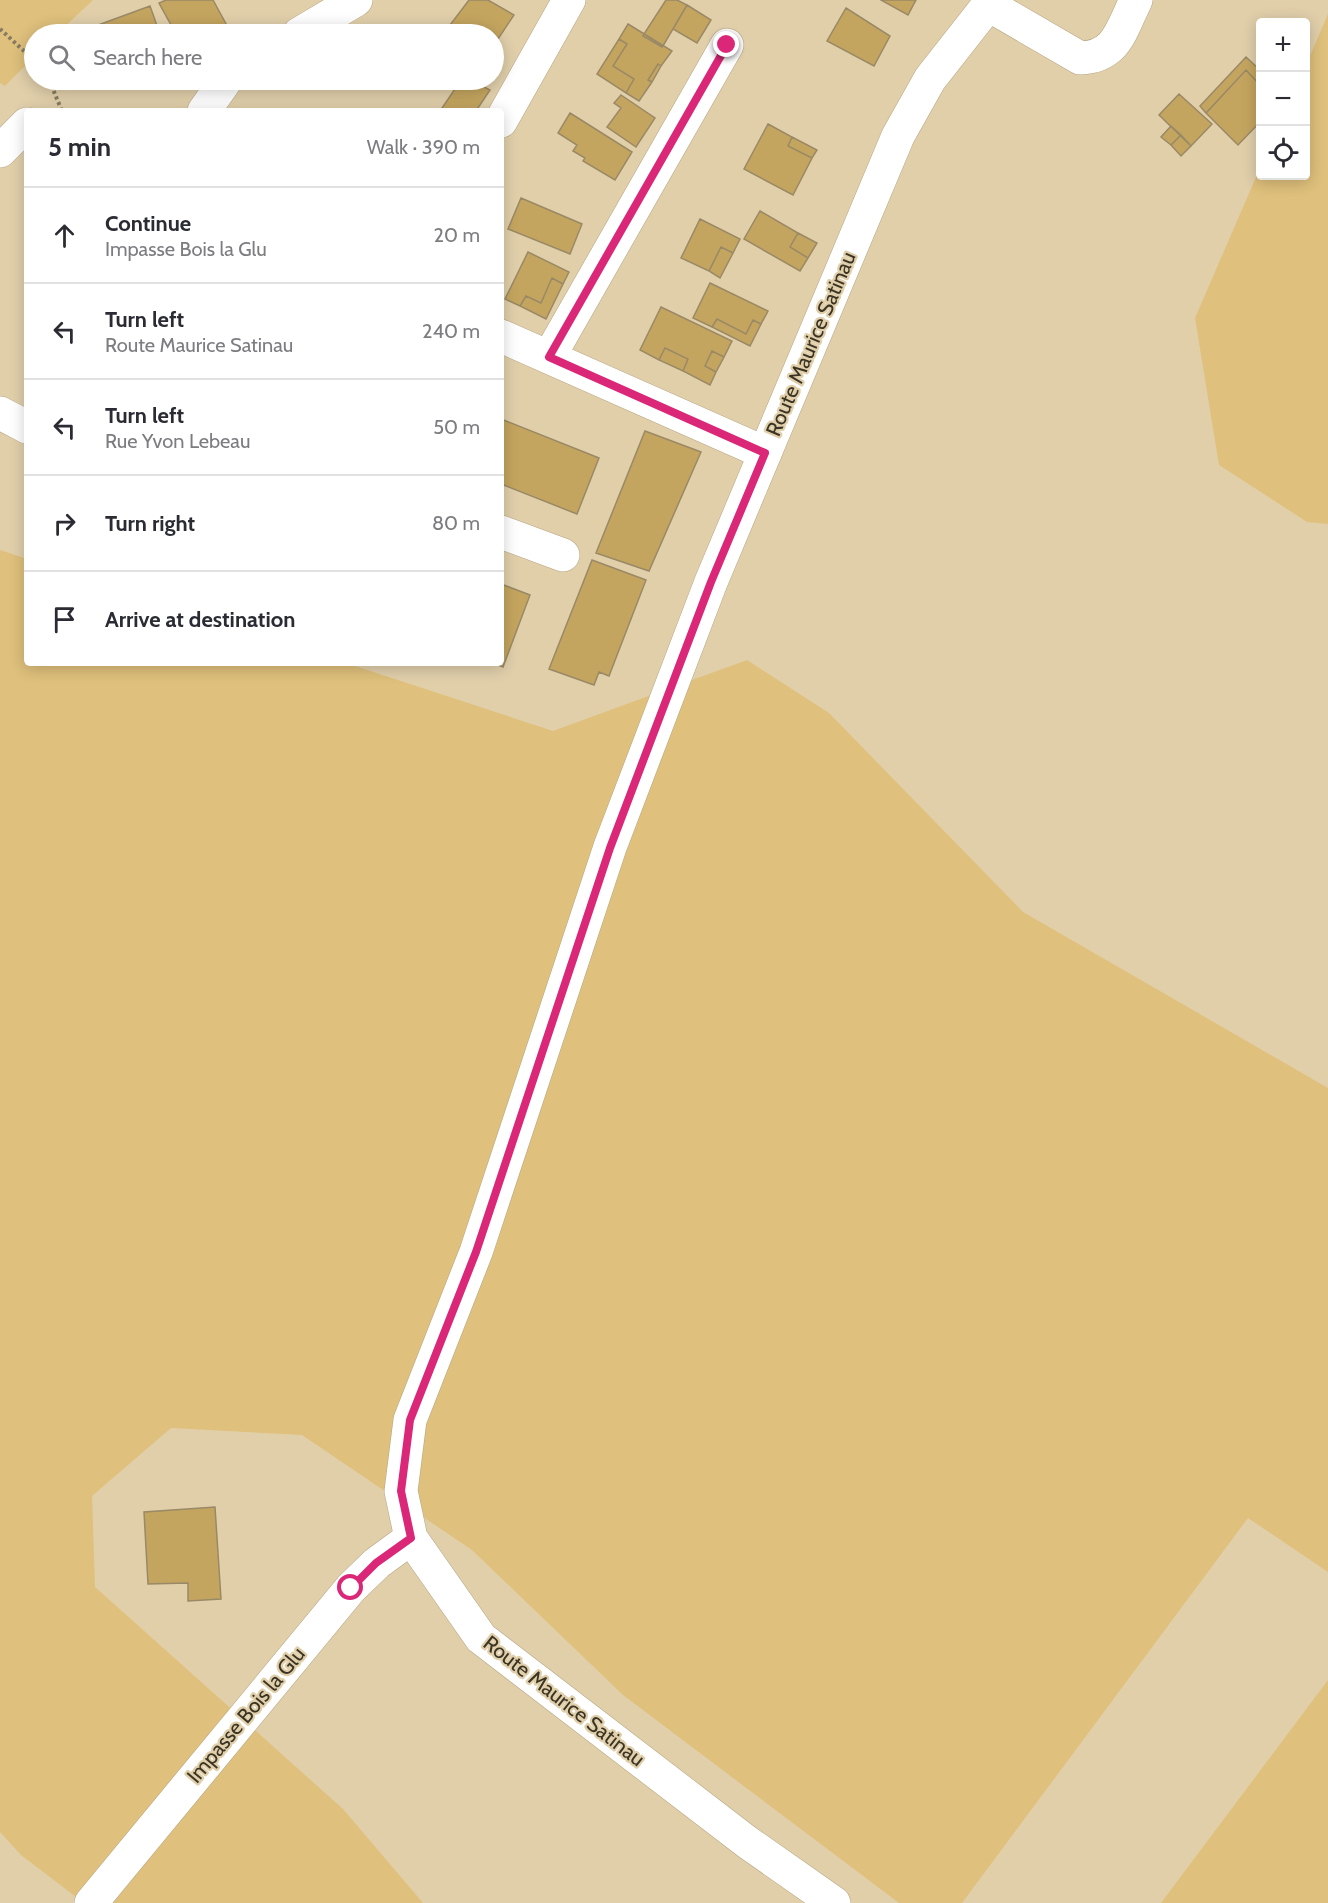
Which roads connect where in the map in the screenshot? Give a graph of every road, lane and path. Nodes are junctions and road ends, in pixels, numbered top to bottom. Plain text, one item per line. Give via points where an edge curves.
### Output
1 (356, 0) edge
2 (568, 0) edge
3 (1136, 0) edge
4 (989, 2) edge
5 (316, 24) edge
6 (0, 29) edge
7 (727, 45) dead end
8 (24, 51) edge
9 (53, 90) edge
10 (219, 90) edge
11 (61, 108) edge
12 (206, 108) edge
13 (504, 116) edge
14 (24, 127) edge
15 (0, 151) edge
16 (504, 337) edge
17 (549, 357) junction
18 (0, 413) edge
19 (24, 425) edge
20 (765, 453) junction
21 (504, 533) edge
22 (563, 555) dead end
23 (411, 1538) junction
24 (91, 1903) edge
25 (834, 1903) edge

1 - 5 main road
2 - 13 main road
3 - 4 main road via 1108,51 1080,58
4 - 20 main road, Route Maurice Satinau via 930,79 898,136
6 - 8 path
7 - 17 main road
9 - 11 path
10 - 12 main road
14 - 15 main road
16 - 17 main road
17 - 20 main road
18 - 19 main road
20 - 23 main road, Route Maurice Satinau via 610,848 476,1252 410,1420 401,1491
21 - 22 main road
23 - 24 main road, Impasse Bois la Glu via 376,1563 351,1588
23 - 25 main road, Route Maurice Satinau via 481,1638 747,1842

